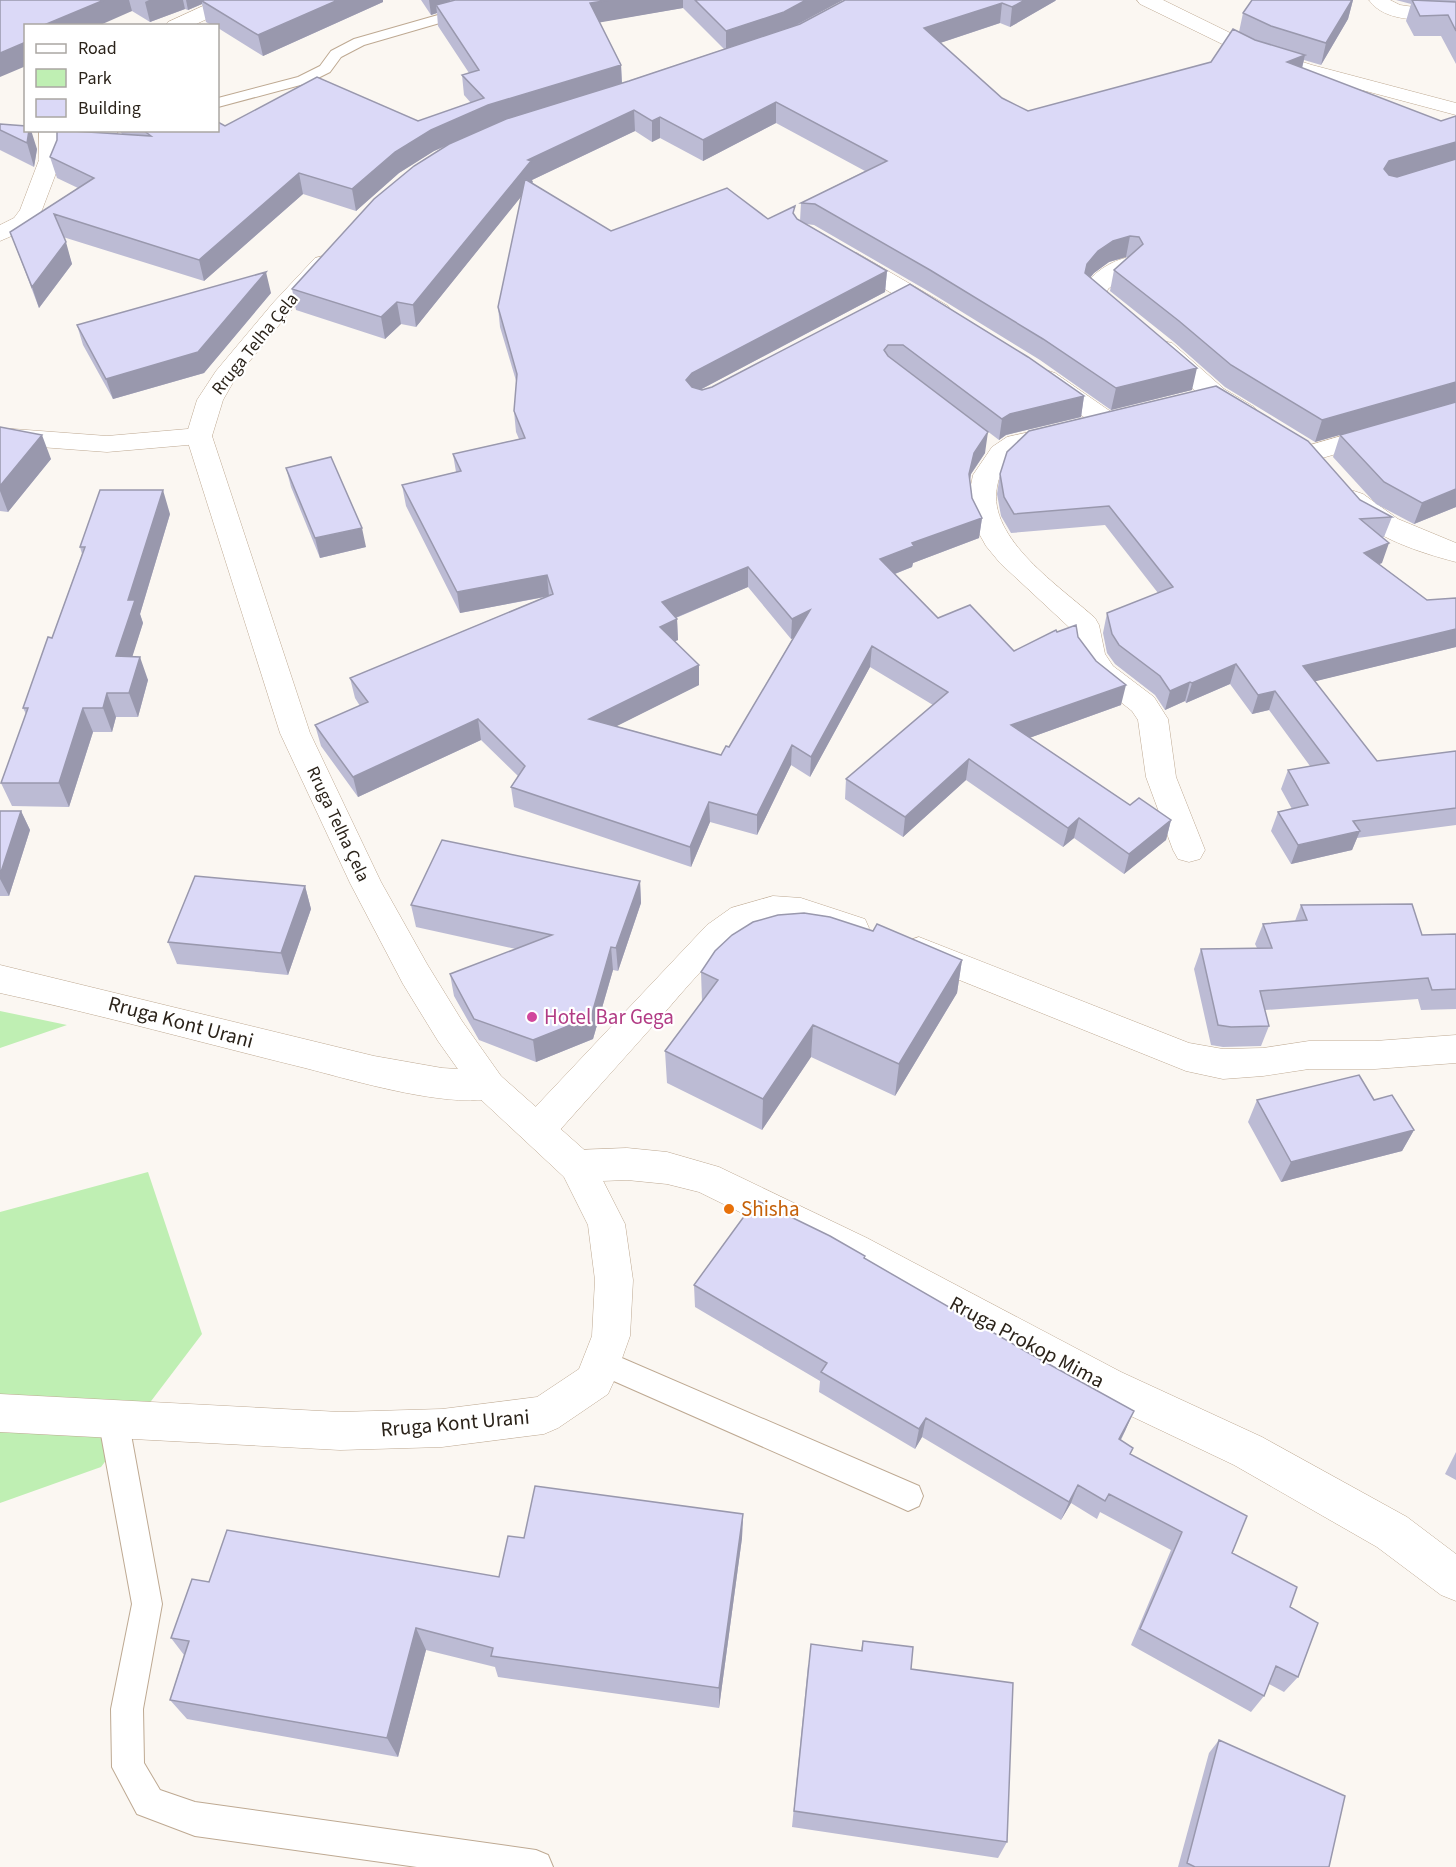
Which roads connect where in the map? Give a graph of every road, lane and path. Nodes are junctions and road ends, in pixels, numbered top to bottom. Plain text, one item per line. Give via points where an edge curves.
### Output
1 (232, 0) edge
2 (1147, 0) edge
3 (1378, 0) edge
4 (1456, 14) edge
5 (452, 15) edge
6 (179, 24) edge
7 (219, 103) edge
8 (1456, 109) edge
9 (96, 132) edge
10 (51, 138) edge
11 (0, 234) edge
12 (825, 244) edge
13 (337, 249) edge
14 (1125, 265) edge
15 (962, 324) edge
16 (1025, 364) edge
17 (1215, 394) junction
18 (1183, 403) edge
19 (1456, 411) edge
20 (1264, 424) edge
21 (0, 436) edge
22 (200, 436) junction
23 (1456, 553) edge
24 (1189, 850) dead end
25 (0, 979) edge
26 (1456, 1049) edge
27 (489, 1086) junction
28 (538, 1129) junction
29 (577, 1166) junction
30 (601, 1362) junction
31 (0, 1413) edge
32 (113, 1418) junction
33 (908, 1496) dead end
34 (1456, 1580) edge
35 (536, 1867) edge

1 - 6 street
2 - 8 street via 1258,54
3 - 4 street via 1384,8 1397,11
5 - 7 lane via 359,42 336,54 325,69 303,80
9 - 10 lane
10 - 11 street via 50,160 31,210 22,223
12 - 15 street via 896,298
13 - 22 street, Rruga Telha Çela via 225,376 210,400
14 - 17 street via 1096,286 1095,294
16 - 24 street via 1119,419 992,446 982,495 985,519 1010,557 1085,625 1091,656 1103,673 1143,704 1154,719 1161,777
17 - 18 street
17 - 20 street
19 - 23 street via 1317,461 1365,512 1411,537
21 - 22 street via 107,444
22 - 27 street, Rruga Telha Çela via 295,733 366,883 410,964
25 - 27 street, Rruga Kont Urani via 75,994 407,1078 453,1086
26 - 28 street via 1309,1055 1222,1064 1186,1057 890,939 801,911 773,909 743,917 719,934
27 - 28 street, Rruga Kont Urani
28 - 29 street, Rruga Kont Urani
29 - 30 street, Rruga Kont Urani via 606,1224 614,1280 610,1336
29 - 34 street, Rruga Prokop Mima via 637,1165 706,1178 854,1250 1107,1385 1248,1451 1392,1532
30 - 32 street, Rruga Kont Urani via 594,1381 544,1415 442,1428 340,1431
30 - 33 lane
31 - 32 street, Rruga Kont Urani
32 - 35 lane via 147,1604 127,1709 128,1767 149,1802 195,1819

